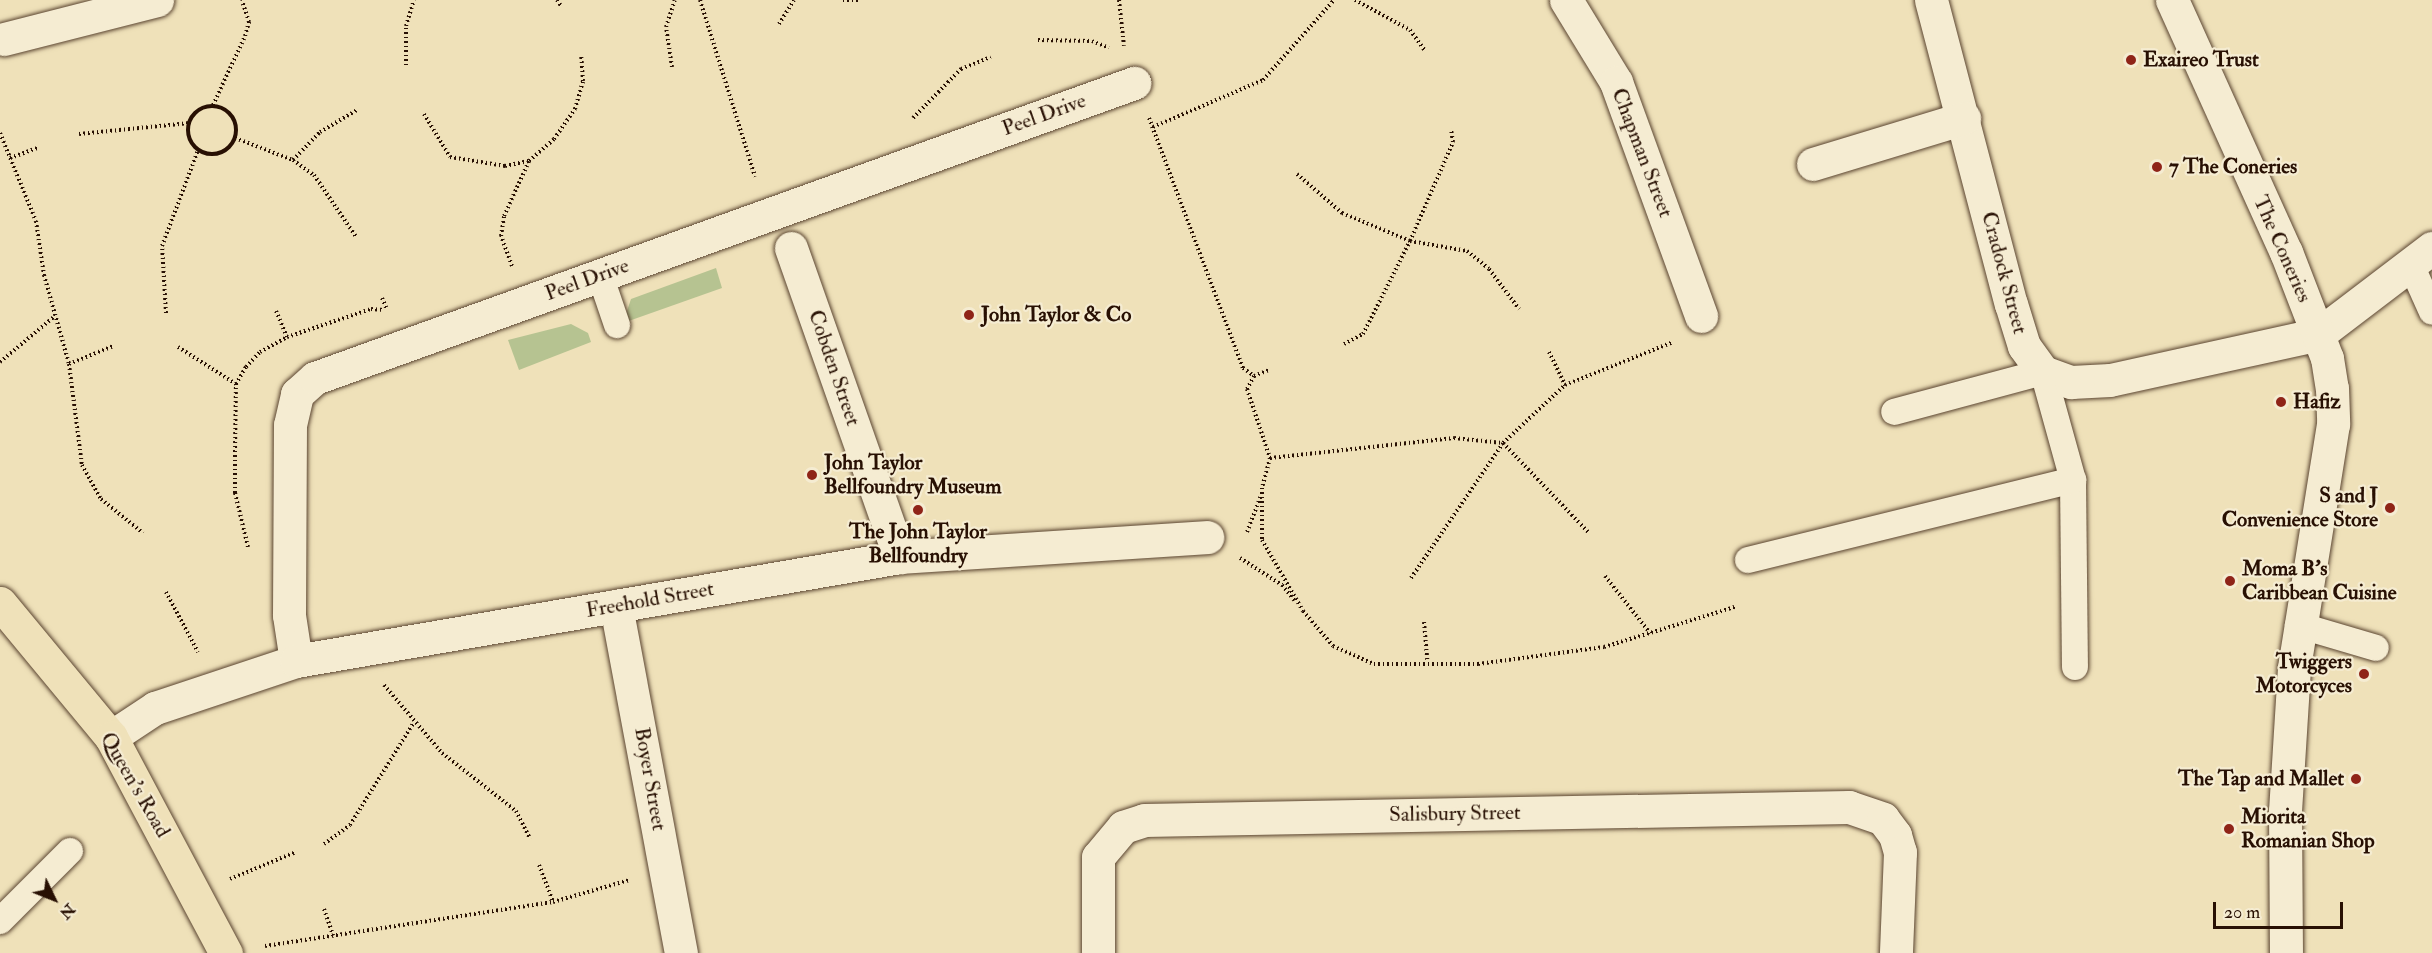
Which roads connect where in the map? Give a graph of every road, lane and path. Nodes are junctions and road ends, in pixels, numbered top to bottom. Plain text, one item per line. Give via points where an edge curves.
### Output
1 (157, 0) edge
2 (242, 0) edge
3 (414, 0) edge
4 (557, 0) edge
5 (675, 0) edge
6 (700, 0) edge
7 (795, 0) edge
8 (843, 0) edge
9 (859, 0) edge
10 (1119, 0) edge
11 (1334, 0) edge
12 (1356, 0) edge
13 (1566, 0) edge
14 (1931, 0) edge
15 (2172, 0) edge
16 (561, 6) dead end
17 (779, 24) dead end
18 (4, 39) dead end
19 (1038, 40) dead end
20 (1425, 51) dead end
21 (581, 55) dead end
22 (991, 57) dead end
23 (406, 65) dead end
24 (672, 67) dead end
25 (1134, 83) joint
26 (213, 105) junction
27 (357, 110) dead end
28 (424, 114) dead end
29 (1964, 118) junction
30 (189, 123) junction
31 (906, 124) dead end
32 (1153, 128) junction
33 (1451, 129) dead end
34 (0, 133) edge
35 (79, 134) dead end
36 (235, 138) junction
37 (38, 148) dead end
38 (198, 150) junction
39 (10, 158) junction
40 (293, 160) junction
41 (1813, 164) dead end
42 (764, 174) dead end
43 (1297, 174) dead end
44 (754, 175) junction
45 (766, 215) junction
46 (357, 238) dead end
47 (1410, 242) junction
48 (791, 248) dead end
49 (2421, 257) edge
50 (600, 275) junction
51 (382, 298) dead end
52 (1519, 309) dead end
53 (387, 310) dead end
54 (276, 311) dead end
55 (2432, 312) edge
56 (166, 313) dead end
57 (55, 316) junction
58 (617, 325) dead end
59 (1692, 327) joint
60 (2319, 334) junction
61 (287, 337) dead end
62 (1344, 344) dead end
63 (112, 346) dead end
64 (178, 347) dead end
65 (1549, 352) dead end
66 (0, 362) edge
67 (69, 364) junction
68 (1269, 370) dead end
69 (2043, 372) junction
70 (1254, 376) junction
71 (236, 384) dead end
72 (1565, 386) junction
73 (1894, 412) dead end
74 (1503, 443) junction
75 (1270, 458) junction
76 (2073, 480) junction
77 (1589, 532) dead end
78 (143, 533) dead end
79 (1207, 537) joint
80 (900, 557) junction
81 (1748, 560) dead end
82 (1605, 576) dead end
83 (1411, 578) dead end
84 (166, 592) dead end
85 (0, 603) edge
86 (616, 606) junction
87 (1735, 607) dead end
88 (1303, 611) junction
89 (1424, 622) dead end
90 (2298, 625) junction
91 (1650, 633) junction
92 (368, 648) junction
93 (2376, 648) dead end
94 (1427, 660) junction
95 (296, 661) junction
96 (2075, 667) dead end
97 (225, 685) junction
98 (414, 722) junction
99 (111, 738) junction
100 (530, 839) dead end
101 (324, 844) dead end
102 (70, 851) dead end
103 (296, 852) dead end
104 (539, 866) dead end
105 (665, 869) junction
106 (196, 893) junction
107 (553, 902) junction
108 (324, 909) dead end
109 (0, 921) edge
110 (333, 936) junction
111 (226, 952) edge
112 (681, 953) edge
113 (1098, 953) edge
114 (1896, 953) edge
115 (2286, 953) edge

1 - 18 street
2 - 26 path via 249,22
3 - 23 path via 406,26
4 - 16 path
5 - 24 path via 666,27
6 - 44 path
7 - 17 path
8 - 9 path
10 - 19 path via 1124,55 1092,41
11 - 32 path via 1263,80
12 - 20 path via 1410,30
13 - 59 street, Chapman Street via 1629,112
14 - 29 street, Cradock Street
15 - 60 street, The Coneries
21 - 28 path via 583,81 575,109 554,139 529,161 506,166 450,158
22 - 31 path via 961,69
25 - 32 path
25 - 45 street, Peel Drive
26 - 30 path via 195,112
26 - 36 path via 232,116
27 - 40 path via 320,132
29 - 41 street
29 - 69 street, Cradock Street via 2021,336
30 - 35 path
30 - 38 path via 189,138
32 - 70 path via 1243,368
33 - 47 path via 1453,142
34 - 39 path
36 - 38 path via 219,153
36 - 40 path
37 - 39 path
38 - 56 path via 164,237 160,272
39 - 57 path via 36,221
40 - 46 path via 314,175
42 - 44 path
43 - 47 path via 1342,213
44 - 45 path
45 - 50 street, Peel Drive
47 - 52 path via 1467,251 1489,269
47 - 62 path via 1363,334
48 - 80 street, Cobden Street
49 - 55 lane
49 - 60 street
50 - 58 lane
50 - 95 street, Peel Drive via 315,378 297,394 290,425 289,615
51 - 53 path
54 - 61 path
57 - 66 path
57 - 67 path
59 - 72 path
60 - 69 street via 2110,380 2071,382
60 - 90 street, The Coneries via 2332,388 2333,424
63 - 67 path
64 - 71 path
65 - 72 path
67 - 78 path via 72,413 88,481
68 - 70 path
69 - 73 lane
69 - 76 lane
70 - 75 path via 1247,389
72 - 74 path
74 - 75 path via 1454,438
74 - 77 path
74 - 83 path
75 - 88 path via 1262,488 1262,540
76 - 81 lane
76 - 96 lane
79 - 80 street, Freehold Street
79 - 88 path via 1282,585
80 - 86 street, Freehold Street
82 - 91 path
84 - 97 path via 180,626
85 - 99 main road, Queen's Road
86 - 92 street, Freehold Street
86 - 105 street, Boyer Street
87 - 91 path
88 - 94 path via 1333,646 1374,663
89 - 94 path
90 - 93 lane
90 - 115 street, The Coneries via 2285,810
91 - 94 path via 1604,647 1503,662
92 - 95 street, Freehold Street
92 - 98 path via 383,682
95 - 97 street, Freehold Street
97 - 99 street, Freehold Street via 155,708
98 - 100 path via 441,753 516,811
98 - 101 path via 350,825
99 - 106 main road, Queen's Road
102 - 109 lane
103 - 106 path
104 - 107 path
105 - 107 path
105 - 112 street, Boyer Street
106 - 111 main road, Queen's Road
107 - 110 path
108 - 110 path
110 - 111 path
113 - 114 street, Salisbury Street via 1098,857 1123,827 1144,820 1849,807 1883,819 1900,852

